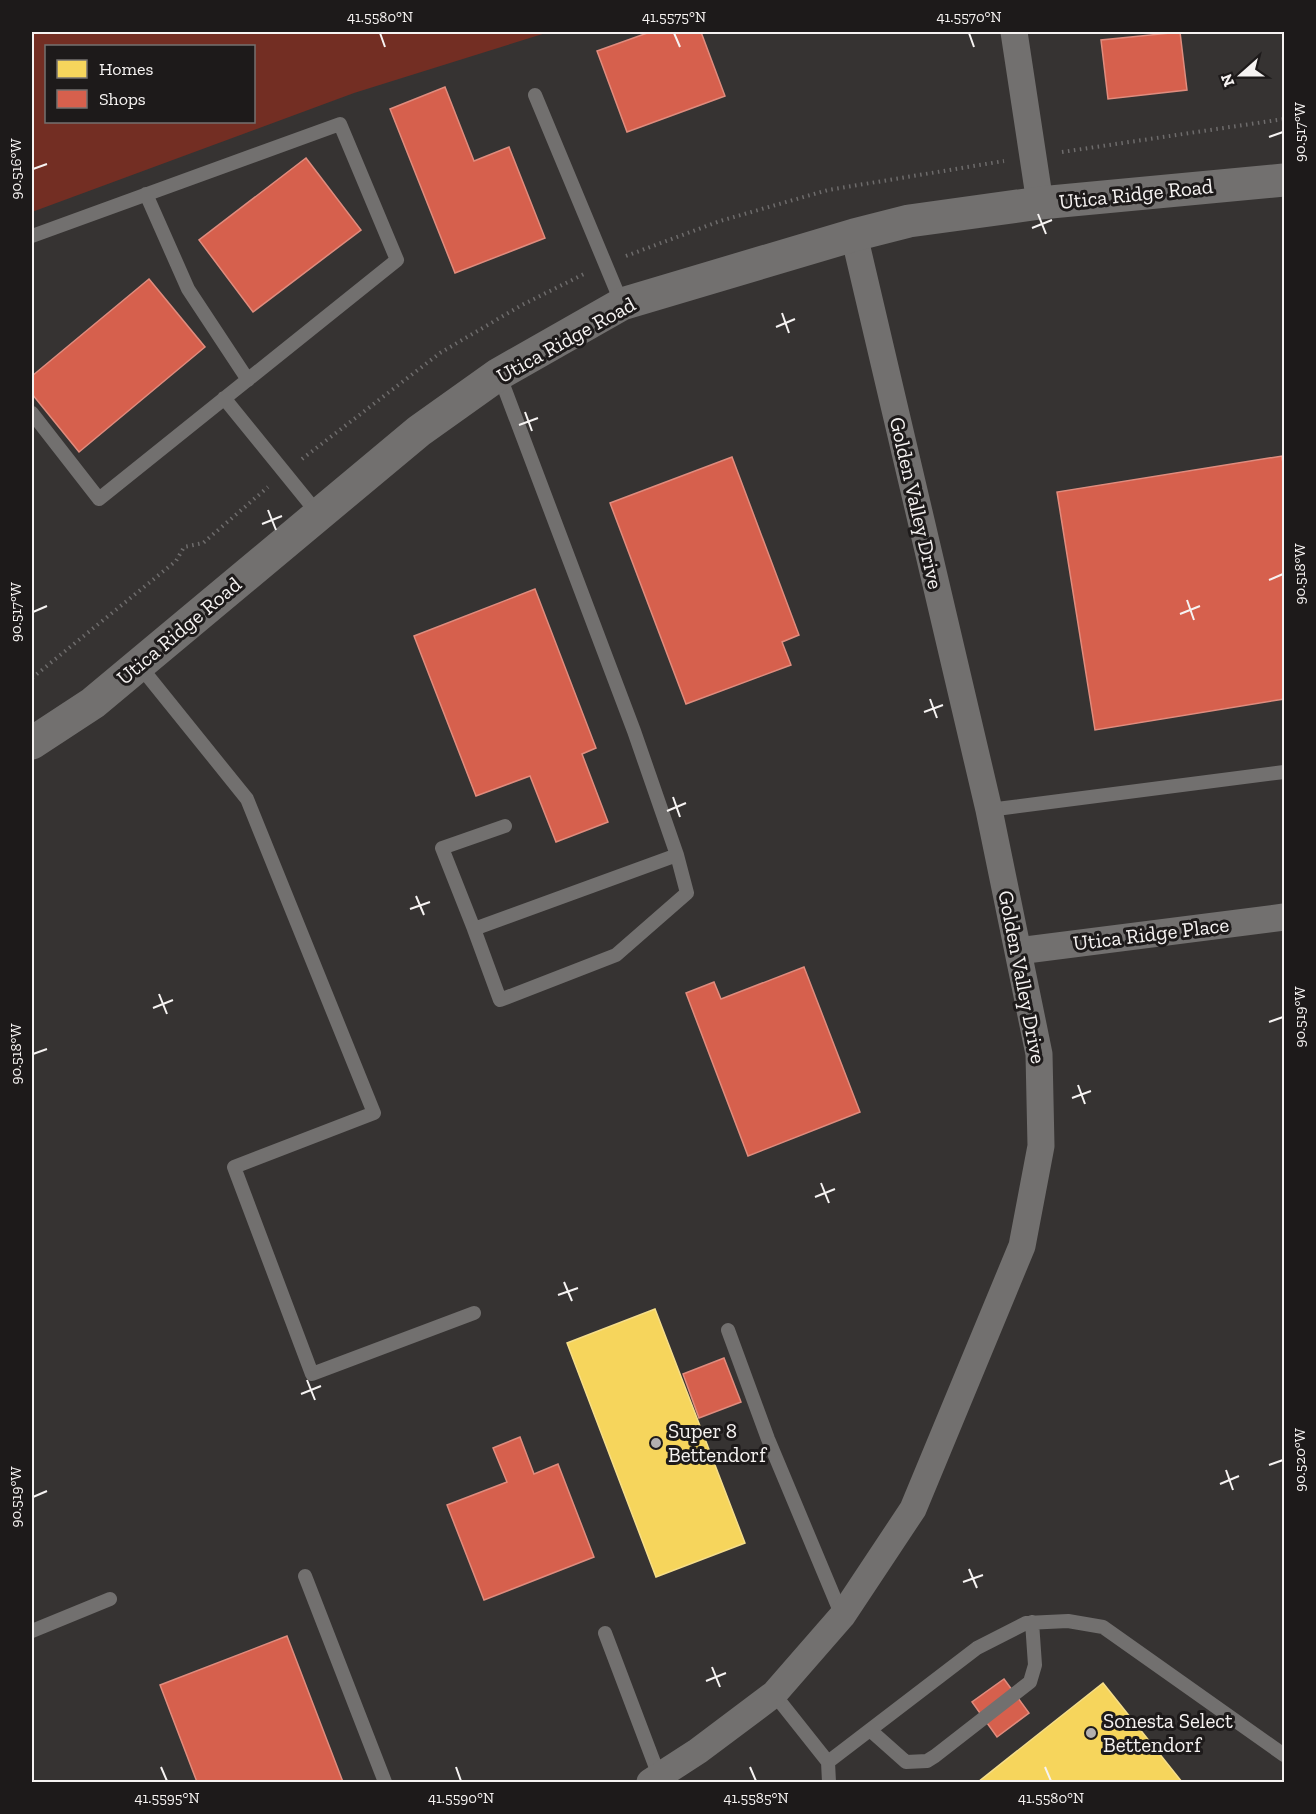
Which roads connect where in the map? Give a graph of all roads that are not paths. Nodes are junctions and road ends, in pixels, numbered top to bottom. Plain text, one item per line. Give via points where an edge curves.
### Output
1 (1014, 32) edge
2 (535, 95) dead end
3 (1284, 180) edge
4 (146, 194) junction
5 (1040, 203) junction
6 (854, 235) junction
7 (32, 236) edge
8 (621, 304) junction
9 (499, 374) junction
10 (248, 380) junction
11 (224, 398) junction
12 (32, 413) edge
13 (319, 515) junction
14 (139, 665) junction
15 (32, 743) edge
16 (1284, 772) edge
17 (989, 810) junction
18 (505, 826) dead end
19 (677, 855) junction
20 (1284, 917) edge
21 (474, 929) junction
22 (1018, 951) junction
23 (474, 1313) dead end
24 (728, 1330) dead end
25 (305, 1576) dead end
26 (110, 1599) dead end
27 (842, 1616) junction
28 (1032, 1622) junction
29 (32, 1630) edge
30 (605, 1633) dead end
31 (774, 1694) junction
32 (870, 1730) junction
33 (1284, 1755) edge
34 (828, 1762) junction
35 (657, 1780) edge
36 (385, 1782) edge
37 (829, 1782) edge

1 - 5 street
2 - 8 lane
3 - 5 main road, Utica Ridge Road
4 - 7 lane
4 - 10 lane via 188,289
4 - 10 lane via 340,124 397,260
5 - 6 main road, Utica Ridge Road via 909,221
6 - 8 main road, Utica Ridge Road
6 - 17 street, Golden Valley Drive
8 - 9 main road, Utica Ridge Road
9 - 13 main road, Utica Ridge Road via 419,431
9 - 19 lane
10 - 11 lane
11 - 12 lane via 99,499
11 - 13 lane
13 - 14 main road, Utica Ridge Road
14 - 15 main road, Utica Ridge Road via 93,703
14 - 23 lane via 247,799 374,1113 234,1167 312,1374
16 - 17 lane
17 - 22 street, Golden Valley Drive
18 - 21 lane via 442,848
19 - 21 lane
19 - 21 lane via 687,893 616,955 500,1000
20 - 22 street, Utica Ridge Place
22 - 27 street, Golden Valley Drive via 1040,1054 1041,1146 1022,1246 913,1509
24 - 27 lane via 768,1439
25 - 36 lane
26 - 29 lane
27 - 31 street, Golden Valley Drive
28 - 32 lane via 977,1648
28 - 32 lane via 1035,1665 1030,1682 935,1756 927,1761 906,1762
28 - 33 lane via 1068,1621 1103,1627
30 - 35 lane
31 - 34 lane
31 - 35 street, Golden Valley Drive
32 - 34 lane
34 - 37 lane

